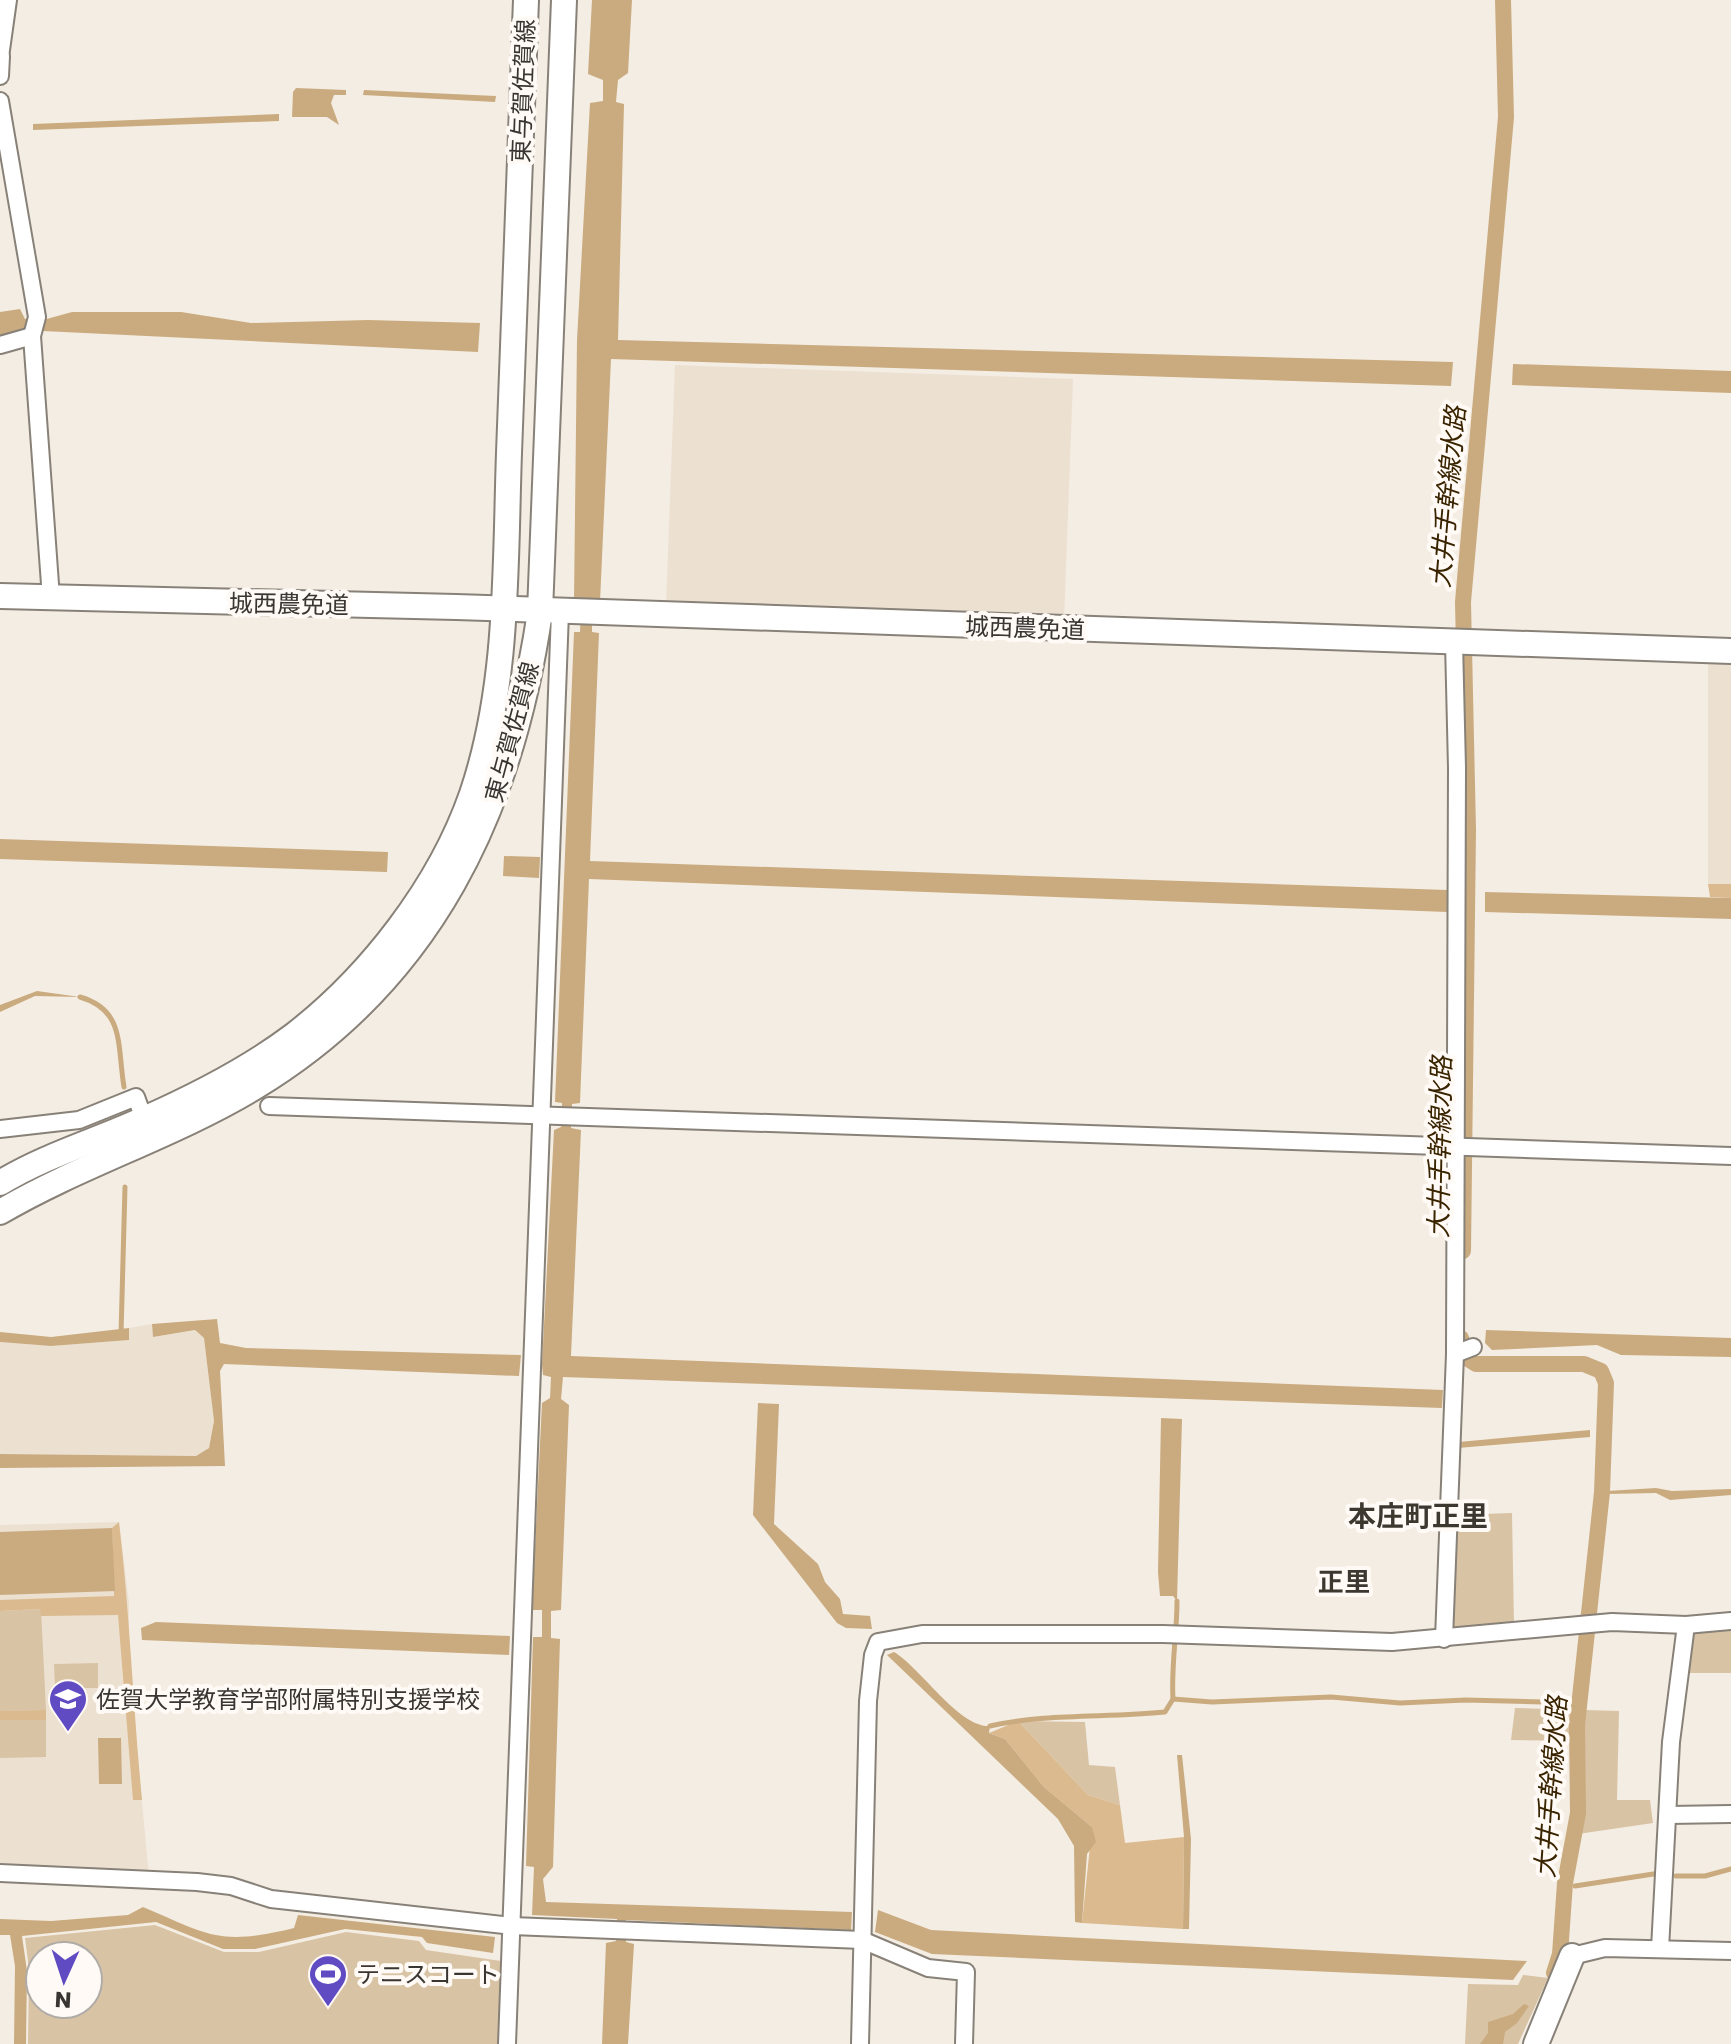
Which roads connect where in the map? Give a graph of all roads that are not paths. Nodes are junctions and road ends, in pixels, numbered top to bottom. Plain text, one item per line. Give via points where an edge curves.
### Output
1 (8, 0) edge
2 (526, 0) edge
3 (564, 0) edge
4 (1, 56) edge
5 (0, 76) edge
6 (0, 101) edge
7 (32, 336) junction
8 (0, 345) edge
9 (0, 596) edge
10 (51, 598) junction
11 (504, 610) junction
12 (568, 613) junction
13 (1464, 642) junction
14 (1731, 651) edge
15 (269, 1106) dead end
16 (540, 1114) junction
17 (144, 1119) junction
18 (0, 1129) edge
19 (1454, 1147) junction
20 (1731, 1156) edge
21 (0, 1183) edge
22 (0, 1212) edge
23 (1473, 1347) dead end
24 (1455, 1354) junction
25 (1731, 1621) edge
26 (1686, 1625) junction
27 (1444, 1639) junction
28 (1731, 1814) edge
29 (1669, 1815) junction
30 (0, 1873) edge
31 (512, 1926) junction
32 (862, 1940) junction
33 (1660, 1949) junction
34 (1731, 1951) edge
35 (1572, 1956) joint
36 (507, 2044) edge
37 (860, 2044) edge
38 (964, 2044) edge
39 (1536, 2044) edge

1 - 4 street
2 - 11 main road, 東与賀佐賀線
3 - 12 main road, 東与賀佐賀線
4 - 5 street
6 - 7 street via 37,317
7 - 8 street
7 - 10 street
9 - 10 main road, 城西農免道
10 - 11 main road, 城西農免道
11 - 12 main road, 城西農免道
11 - 17 main road, 東与賀佐賀線 via 492,718 471,796 417,899 341,994 294,1035 242,1071
12 - 13 main road, 城西農免道
12 - 16 street
12 - 22 main road, 東与賀佐賀線 via 531,671 494,803 452,889 399,964 356,1011 254,1088 54,1180
13 - 14 main road, 城西農免道
13 - 19 street via 1457,784
15 - 16 street
16 - 19 street
16 - 31 street
17 - 18 street via 136,1097 79,1120
17 - 21 main road, 東与賀佐賀線 via 31,1164
19 - 20 street
19 - 24 street
23 - 24 street
24 - 27 street
25 - 26 street
26 - 27 street via 1587,1625
26 - 29 street via 1671,1742
27 - 32 street via 922,1634 878,1642 868,1701
28 - 29 street
29 - 33 street
30 - 31 street via 197,1882 271,1899
31 - 32 street
31 - 36 street
32 - 37 street
32 - 38 street via 928,1968 966,1972
33 - 34 street
33 - 35 street via 1605,1948
35 - 39 main road

